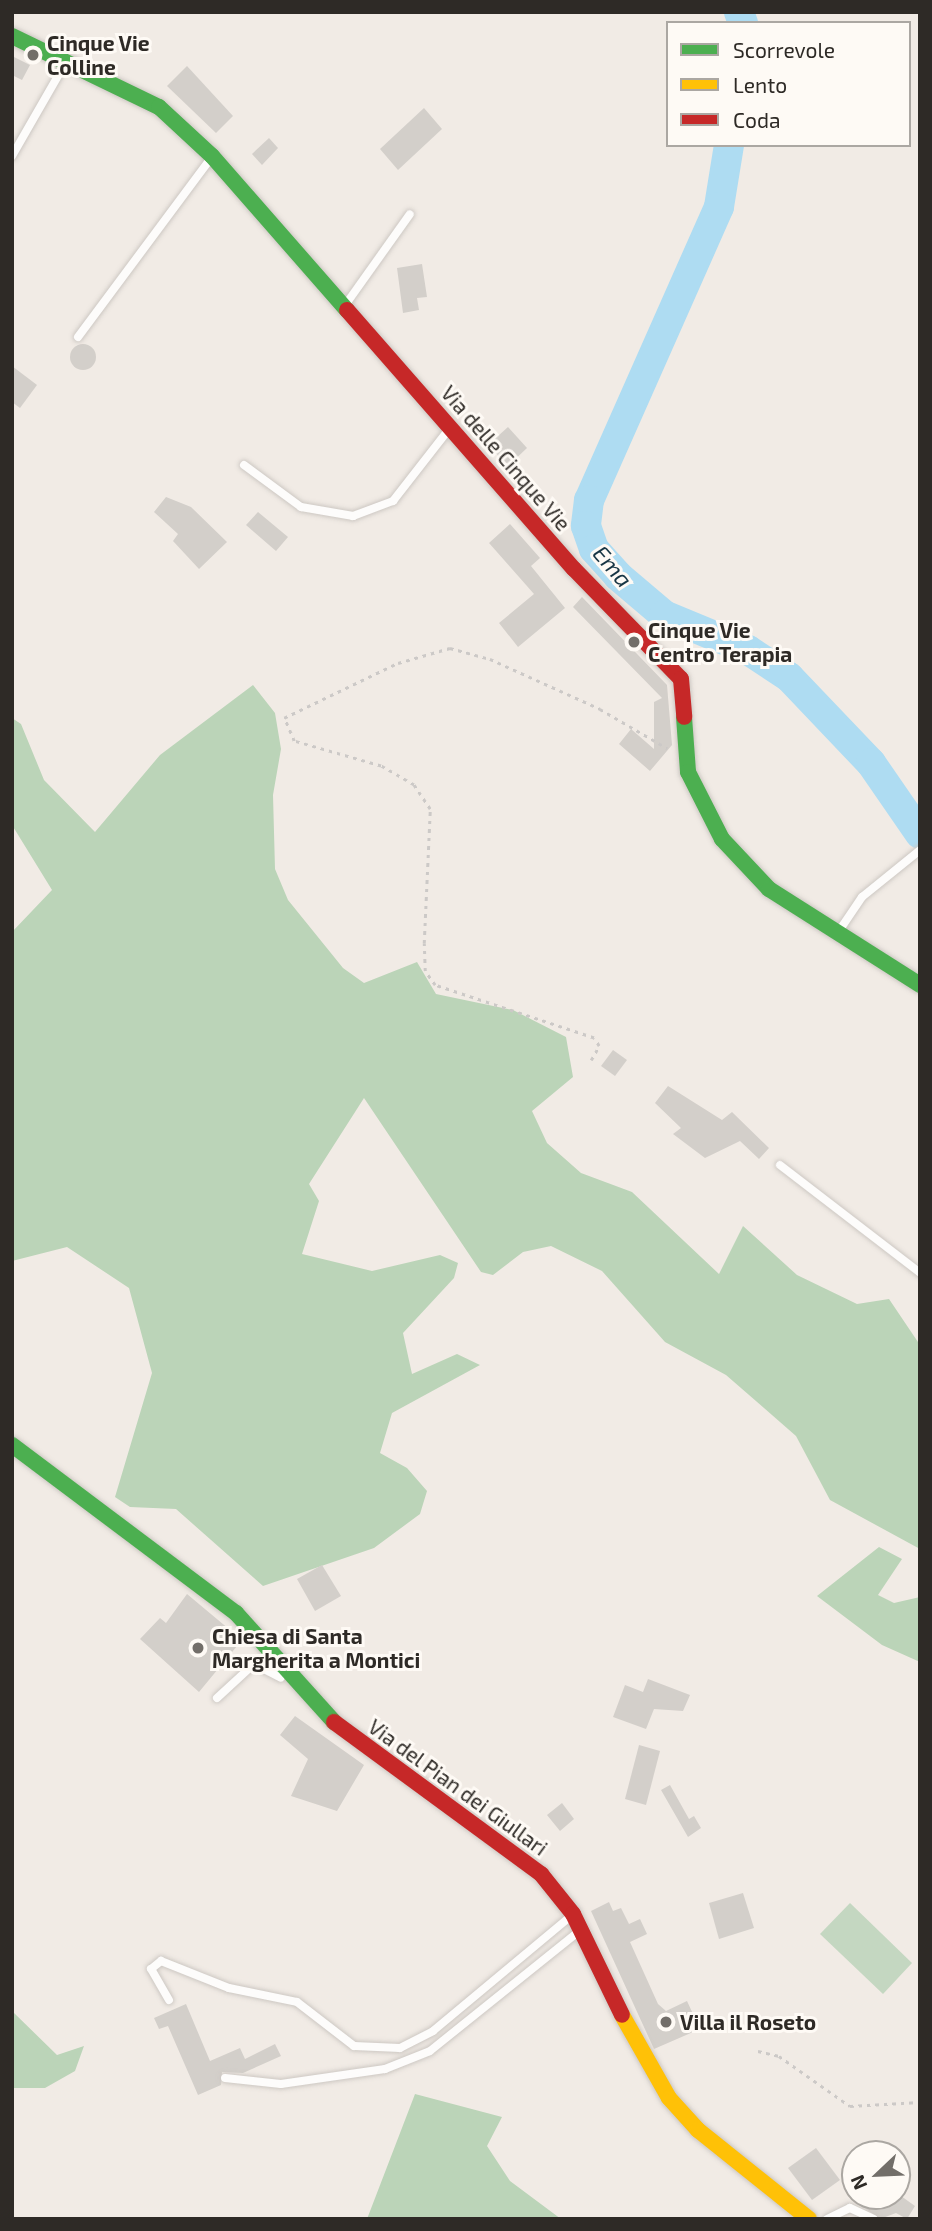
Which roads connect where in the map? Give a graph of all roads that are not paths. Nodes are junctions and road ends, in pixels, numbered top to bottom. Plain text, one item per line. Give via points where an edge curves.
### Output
1 (12, 36) edge
2 (67, 61) junction
3 (12, 156) edge
4 (212, 156) junction
5 (410, 214) dead end
6 (344, 306) junction
7 (78, 337) dead end
8 (451, 427) junction
9 (244, 465) dead end
10 (918, 851) edge
11 (838, 933) junction
12 (920, 985) edge
13 (780, 1165) dead end
14 (920, 1273) edge
15 (12, 1445) edge
16 (303, 1688) junction
17 (217, 1698) dead end
18 (573, 1914) junction
19 (579, 1931) junction
20 (169, 2000) dead end
21 (225, 2078) dead end
22 (809, 2219) edge
23 (827, 2219) edge
24 (874, 2219) edge

1 - 2 street, Via delle Cinque Vie
2 - 3 lane
2 - 4 street, Via delle Cinque Vie via 159,107
4 - 6 street, Via delle Cinque Vie
4 - 7 lane
5 - 6 lane
6 - 8 street, Via delle Cinque Vie
8 - 9 lane via 393,501 353,516 301,507
8 - 11 street, Via delle Cinque Vie via 681,679 686,758 699,800 722,839 769,889
10 - 11 lane via 862,897
11 - 12 street, Via delle Cinque Vie
13 - 14 lane
15 - 16 street, Via del Pian dei Giullari via 236,1613
16 - 17 lane via 254,1664
16 - 18 street, Via del Pian dei Giullari via 329,1718 541,1874
18 - 19 street, Via del Pian dei Giullari
18 - 20 lane via 433,2031 400,2048 354,2046 297,2002 229,1988 161,1961 152,1969
19 - 21 lane via 430,2051 385,2069 281,2084
19 - 22 street, Via del Pian dei Giullari via 669,2098
23 - 24 lane via 850,2208

